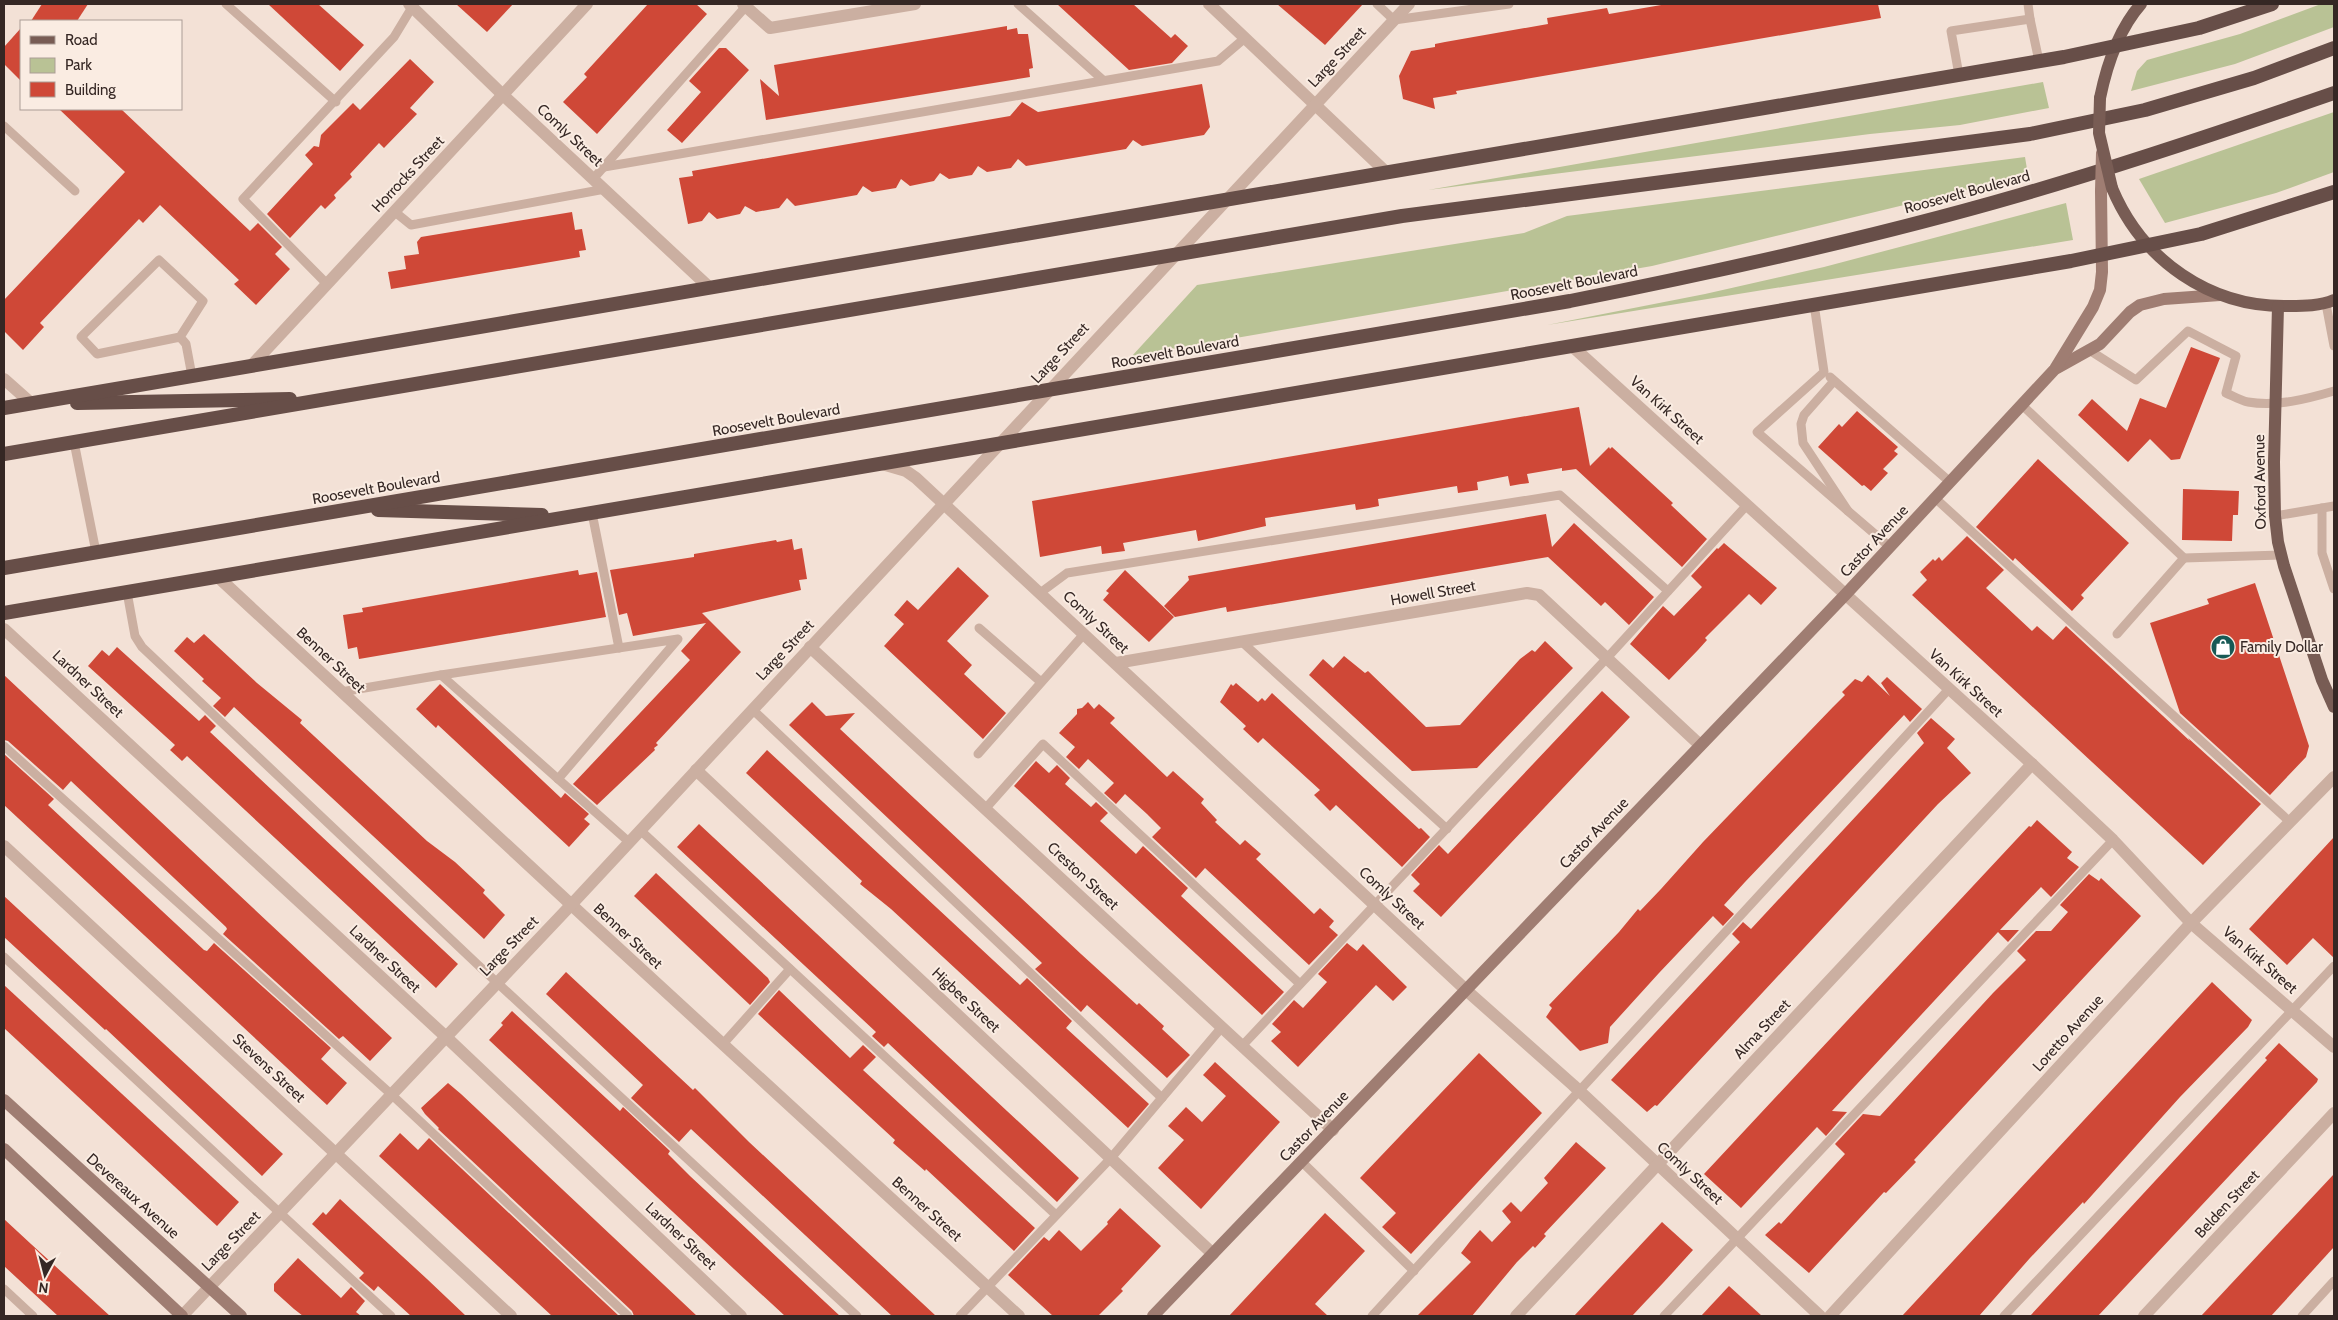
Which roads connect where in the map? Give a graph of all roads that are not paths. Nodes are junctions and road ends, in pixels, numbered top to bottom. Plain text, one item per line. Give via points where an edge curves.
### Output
1 (226, 4) edge
2 (587, 4) edge
3 (915, 4) edge
4 (1018, 4) edge
5 (1209, 4) edge
6 (1376, 4) edge
7 (1409, 4) edge
8 (1508, 4) edge
9 (2028, 4) edge
10 (2141, 4) edge
11 (2272, 4) edge
12 (412, 5) edge
13 (746, 5) edge
14 (2030, 19) junction
15 (1394, 20) junction
16 (1244, 38) junction
17 (2115, 47) junction
18 (2334, 48) edge
19 (2039, 61) junction
20 (1960, 75) junction
21 (1103, 80) junction
22 (2334, 93) edge
23 (503, 95) junction
24 (336, 102) junction
25 (1315, 104) junction
26 (4, 126) edge
27 (604, 167) junction
28 (1386, 172) junction
29 (593, 179) junction
30 (605, 189) junction
31 (2106, 190) junction
32 (75, 191) dead end
33 (2334, 192) edge
34 (1226, 200) junction
35 (395, 212) junction
36 (2148, 247) junction
37 (1174, 255) junction
38 (2102, 255) junction
39 (327, 284) junction
40 (710, 288) junction
41 (2220, 295) junction
42 (2330, 302) edge
43 (1814, 304) junction
44 (2278, 306) junction
45 (180, 337) junction
46 (1572, 346) junction
47 (2334, 346) edge
48 (2089, 350) junction
49 (251, 366) junction
50 (2055, 369) junction
51 (1824, 372) junction
52 (192, 376) junction
53 (4, 379) edge
54 (1834, 381) junction
55 (1048, 390) junction
56 (2334, 391) edge
57 (336, 398) junction
58 (2276, 402) junction
59 (31, 404) junction
60 (2022, 405) junction
61 (4, 408) edge
62 (74, 442) junction
63 (998, 444) junction
64 (4, 454) edge
65 (881, 464) junction
66 (1950, 482) junction
67 (1935, 498) junction
68 (943, 503) junction
69 (1747, 506) junction
70 (2334, 506) edge
71 (2322, 508) junction
72 (348, 509) junction
73 (1848, 511) junction
74 (592, 513) junction
75 (572, 516) junction
76 (2275, 516) junction
77 (1890, 547) junction
78 (96, 552) junction
79 (2281, 555) junction
80 (2184, 558) junction
81 (4, 568) edge
82 (218, 577) junction
83 (2334, 589) edge
84 (1668, 591) junction
85 (127, 592) junction
86 (1040, 593) junction
87 (1845, 596) junction
88 (4, 613) edge
89 (978, 628) dead end
90 (4, 629) edge
91 (1084, 634) junction
92 (2117, 634) dead end
93 (1242, 642) junction
94 (810, 646) junction
95 (619, 648) junction
96 (1607, 658) junction
97 (1116, 663) junction
98 (442, 675) junction
99 (1042, 682) junction
100 (1950, 689) junction
101 (341, 692) junction
102 (2334, 707) edge
103 (752, 709) junction
104 (1700, 745) junction
105 (4, 746) edge
106 (978, 754) dead end
107 (2032, 764) junction
108 (696, 770) junction
109 (2334, 777) edge
110 (558, 779) junction
111 (986, 808) junction
112 (2290, 822) junction
113 (1447, 829) junction
114 (640, 830) junction
115 (2113, 840) junction
116 (629, 842) junction
117 (4, 846) edge
118 (571, 905) junction
119 (1375, 905) junction
120 (2191, 923) junction
121 (4, 957) edge
122 (2334, 966) edge
123 (790, 969) junction
124 (496, 982) junction
125 (1300, 984) junction
126 (1466, 990) junction
127 (2292, 1009) junction
128 (1222, 1027) junction
129 (445, 1036) junction
130 (723, 1044) junction
131 (1242, 1046) junction
132 (2334, 1047) edge
133 (1580, 1091) junction
134 (392, 1095) junction
135 (1162, 1098) junction
136 (4, 1100) edge
137 (2334, 1113) edge
138 (1333, 1130) junction
139 (4, 1149) edge
140 (337, 1153) junction
141 (1110, 1158) junction
142 (1302, 1162) junction
143 (1658, 1165) junction
144 (280, 1213) junction
145 (1056, 1216) junction
146 (1736, 1238) junction
147 (1213, 1254) junction
148 (1414, 1270) junction
149 (2334, 1281) edge
150 (209, 1287) junction
151 (988, 1287) junction
152 (4, 1289) edge
153 (33, 1316) edge
154 (182, 1316) edge
155 (241, 1316) edge
156 (391, 1316) edge
157 (511, 1316) edge
158 (628, 1316) edge
159 (741, 1316) edge
160 (857, 1316) edge
161 (960, 1316) edge
162 (1019, 1316) edge
163 (1153, 1316) edge
164 (1372, 1316) edge
165 (1516, 1316) edge
166 (1664, 1316) edge
167 (1820, 1316) edge
168 (1830, 1316) edge
169 (2004, 1316) edge
170 (2144, 1316) edge
171 (2302, 1316) edge

1 - 24 lane
2 - 23 street, Horrocks Street
3 - 13 street via 770,28
4 - 21 lane
5 - 16 street
6 - 15 lane
7 - 15 street, Large Street
8 - 15 lane
9 - 14 lane
10 - 17 main road via 2127,22
11 - 17 highway via 2199,28
12 - 23 street, Comly Street
12 - 24 lane via 394,37
13 - 27 lane
14 - 19 lane
14 - 20 lane via 1951,31
15 - 25 street, Large Street
16 - 21 lane via 1218,61
16 - 25 street
17 - 19 highway
17 - 31 main road, bridge via 2100,98 2099,133
18 - 37 highway via 2254,78 2145,110 2030,134 1479,205
19 - 20 highway
20 - 28 highway
21 - 27 lane
22 - 55 highway, Roosevelt Boulevard via 2018,196 1794,253 1570,301
23 - 29 street, Comly Street
23 - 35 street, Horrocks Street
24 - 39 lane via 243,199
25 - 28 street
25 - 34 street, Large Street
26 - 32 lane
27 - 29 lane
28 - 34 highway
29 - 30 street, Comly Street
30 - 35 lane via 410,224
30 - 40 street, Comly Street
31 - 36 main road
31 - 38 main road, Castor Avenue via 2100,224
33 - 36 highway via 2245,222
34 - 37 street, Large Street
34 - 40 highway
35 - 39 street, Horrocks Street
36 - 38 highway
36 - 41 main road via 2180,274
37 - 55 street, Large Street
37 - 57 highway
38 - 43 highway
38 - 50 main road, Castor Avenue via 2100,290 2093,307
39 - 49 street, Horrocks Street
40 - 49 highway
41 - 44 main road
41 - 48 main road, Castor Avenue via 2164,298 2140,305 2100,344
42 - 44 main road
42 - 47 lane
43 - 46 highway
43 - 51 lane
44 - 58 main road, Oxford Avenue
45 - 45 lane via 203,301 159,260 81,337 97,354
45 - 52 lane via 186,344
46 - 63 highway
46 - 69 street, Van Kirk Street
48 - 50 main road, Castor Avenue
48 - 58 lane via 2136,380 2188,331 2236,356 2226,393 2248,402
49 - 52 highway
50 - 60 main road, Castor Avenue
51 - 54 lane
51 - 73 lane via 1757,432
52 - 59 highway
53 - 59 street
54 - 66 lane
54 - 73 lane via 1804,415 1800,434
55 - 63 street, Large Street
55 - 72 highway, Roosevelt Boulevard
56 - 58 lane via 2301,400
57 - 59 highway
57 - 62 highway
58 - 76 main road, Oxford Avenue
59 - 61 highway
60 - 66 main road, Castor Avenue
60 - 80 lane
62 - 64 highway
62 - 78 lane
63 - 65 highway
63 - 68 street, Large Street
65 - 68 street, Comly Street via 906,471
65 - 74 highway
66 - 67 main road, Castor Avenue
67 - 77 main road, Castor Avenue
67 - 112 lane
68 - 86 street, Comly Street
68 - 94 street, Large Street
69 - 84 lane
69 - 87 street, Van Kirk Street
70 - 71 lane
71 - 76 lane
71 - 83 lane via 2322,553
72 - 75 highway
72 - 78 highway, Roosevelt Boulevard
73 - 77 lane
74 - 75 highway
74 - 95 lane
75 - 82 highway
76 - 79 main road, Oxford Avenue
77 - 87 main road, Castor Avenue
78 - 81 highway, Roosevelt Boulevard
79 - 80 lane
79 - 102 main road, Oxford Avenue
80 - 92 lane
82 - 85 highway
82 - 101 street, Benner Street
84 - 86 lane via 1560,496 1067,573
84 - 96 lane
85 - 88 highway
85 - 124 lane via 136,636 142,647
86 - 91 street, Comly Street
87 - 100 street, Van Kirk Street
87 - 104 main road, Castor Avenue
89 - 99 lane
90 - 129 street, Lardner Street
91 - 97 street, Comly Street
91 - 99 lane
93 - 96 street, Howell Street via 1527,593 1540,595
93 - 97 street, Howell Street
93 - 113 lane
94 - 103 street, Large Street
94 - 111 street, Creston Street
95 - 98 lane
95 - 110 lane via 678,638
96 - 104 street, Howell Street
96 - 113 lane
97 - 119 street, Comly Street
98 - 101 lane
98 - 110 lane
99 - 106 lane
100 - 107 street, Van Kirk Street
100 - 133 lane
101 - 118 street, Benner Street
103 - 108 street, Large Street
103 - 135 lane
104 - 126 main road, Castor Avenue
105 - 134 lane
107 - 115 street, Van Kirk Street
107 - 143 street, Alma Street
108 - 114 street, Large Street
108 - 141 street, Higbee Street
109 - 112 street, Loretto Avenue
110 - 116 lane
111 - 125 lane via 1043,744
111 - 128 street, Creston Street
112 - 120 street, Loretto Avenue
113 - 119 lane
114 - 116 street, Large Street
114 - 123 lane
115 - 120 street, Van Kirk Street
115 - 146 lane
116 - 118 street, Large Street
117 - 140 street, Stevens Street
118 - 124 street, Large Street
118 - 130 street, Benner Street
119 - 125 lane
119 - 126 street, Comly Street
120 - 127 street, Van Kirk Street
120 - 168 street, Loretto Avenue
121 - 144 lane
122 - 127 lane
123 - 130 lane
123 - 145 lane
124 - 129 street, Large Street
124 - 160 lane
125 - 131 lane
126 - 133 street, Comly Street
126 - 138 main road, Castor Avenue
127 - 132 street, Van Kirk Street
127 - 169 lane
128 - 131 street, Creston Street
128 - 135 lane
129 - 134 street, Large Street
129 - 159 street, Lardner Street
130 - 151 street, Benner Street
131 - 138 street, Creston Street
133 - 143 street, Comly Street
133 - 148 lane
134 - 140 street, Large Street
134 - 158 lane
135 - 141 lane
136 - 150 main road, Devereaux Avenue
137 - 170 street, Belden Street
138 - 142 main road, Castor Avenue
139 - 154 main road
140 - 144 street, Large Street
140 - 157 street, Stevens Street
141 - 145 lane
141 - 147 street, Higbee Street
142 - 147 main road, Castor Avenue
142 - 148 lane
143 - 146 street, Comly Street
143 - 165 street, Alma Street
144 - 150 street, Large Street
144 - 156 lane
145 - 151 lane
146 - 166 lane
146 - 167 street, Comly Street
147 - 163 main road, Castor Avenue
148 - 164 lane
149 - 171 lane
150 - 154 street, Large Street
150 - 155 main road, Devereaux Avenue
151 - 161 lane
151 - 162 street, Benner Street
152 - 153 lane

